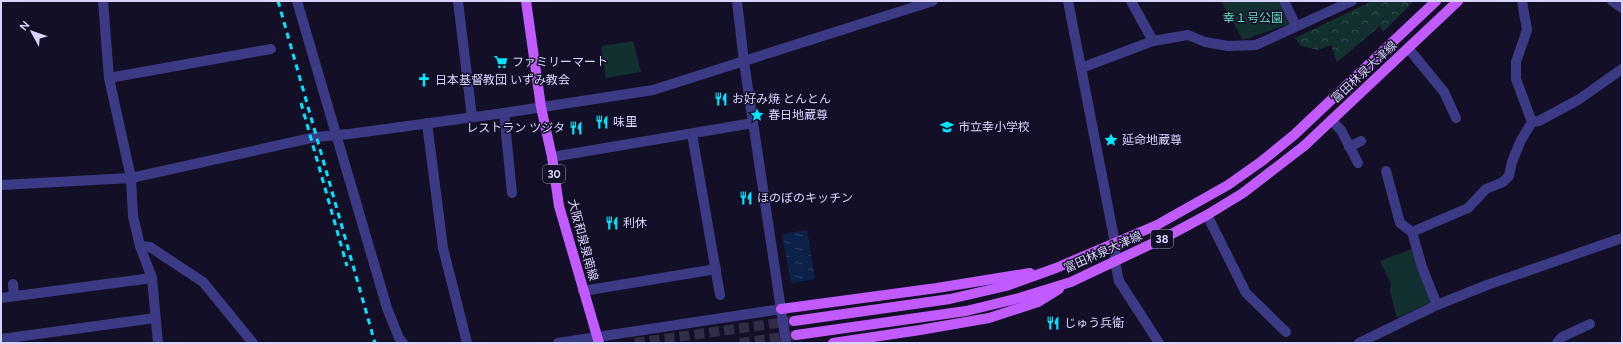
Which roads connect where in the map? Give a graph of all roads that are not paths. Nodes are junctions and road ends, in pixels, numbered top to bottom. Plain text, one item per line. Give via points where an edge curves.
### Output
1 (103, 1) edge
2 (297, 1) edge
3 (458, 1) edge
4 (526, 1) edge
5 (737, 1) edge
6 (933, 1) edge
7 (1068, 1) edge
8 (1131, 1) edge
9 (1284, 1) edge
10 (1352, 1) edge
11 (1436, 1) edge
12 (1458, 1) edge
13 (1522, 1) edge
14 (1612, 1) edge
15 (1622, 8) edge
16 (1296, 26) junction
17 (1153, 41) junction
18 (1408, 48) junction
19 (271, 49) dead end
20 (744, 62) junction
21 (1081, 68) junction
22 (1622, 69) edge
23 (110, 78) junction
24 (541, 107) junction
25 (504, 113) junction
26 (472, 117) junction
27 (1456, 118) dead end
28 (1331, 120) junction
29 (1532, 122) junction
30 (427, 123) junction
31 (753, 124) junction
32 (336, 134) junction
33 (692, 134) junction
34 (1361, 141) dead end
35 (1350, 147) junction
36 (552, 157) junction
37 (1358, 163) dead end
38 (1386, 171) dead end
39 (131, 178) junction
40 (1, 185) edge
41 (512, 193) dead end
42 (1207, 215) junction
43 (1412, 232) junction
44 (1622, 238) edge
45 (1115, 243) junction
46 (140, 246) junction
47 (1116, 262) junction
48 (1056, 268) junction
49 (716, 269) junction
50 (152, 278) junction
51 (1070, 282) junction
52 (13, 284) dead end
53 (583, 291) junction
54 (720, 294) dead end
55 (14, 296) junction
56 (1, 298) edge
57 (1437, 305) junction
58 (781, 309) junction
59 (156, 318) junction
60 (794, 321) tunnel mouth
61 (1590, 324) dead end
62 (1286, 332) dead end
63 (796, 335) tunnel mouth
64 (1, 339) edge
65 (597, 340) edge
66 (158, 343) edge
67 (253, 343) edge
68 (403, 343) edge
69 (467, 343) edge
70 (558, 343) edge
71 (786, 343) edge
72 (833, 343) edge
73 (1159, 343) edge
74 (1359, 343) edge
75 (1557, 343) edge

1 - 23 street
2 - 32 street
3 - 26 street
4 - 24 main road, 大阪和泉泉南線 / 30
5 - 20 street
6 - 20 street
7 - 21 street
8 - 17 street
9 - 16 street
10 - 16 street
11 - 45 main road, 富田林泉大津線 / 38 via 1294,135 1262,161 1193,205 1157,225
12 - 18 main road, 富田林泉大津線 / 38
13 - 29 street via 1527,30 1516,62 1516,79
14 - 15 street
16 - 17 street via 1256,45 1228,46 1205,42 1188,35
17 - 21 street
18 - 27 street via 1444,92
18 - 28 main road, 富田林泉大津線 / 38
19 - 23 street
20 - 24 street via 653,90
20 - 31 street
21 - 45 street
22 - 29 street via 1578,100 1539,121
23 - 39 street
24 - 25 street
24 - 36 main road, 大阪和泉泉南線 / 30
25 - 26 street
25 - 41 street
26 - 30 street
28 - 35 street via 1341,130
28 - 42 main road, 富田林泉大津線 / 38 via 1304,146 1272,171
29 - 43 street via 1516,151 1509,176 1503,182 1486,189 1468,208
30 - 32 street
30 - 69 street via 443,248
31 - 33 street
31 - 58 street
32 - 39 street
32 - 68 street via 387,308
33 - 36 street
33 - 49 street
34 - 35 street
35 - 37 street
36 - 53 main road, 大阪和泉泉南線 / 30 via 559,206
38 - 43 street via 1400,223
39 - 40 street
39 - 46 street via 133,216
42 - 47 main road, 富田林泉大津線 / 38
42 - 62 street via 1246,293
43 - 57 street
44 - 57 street
45 - 47 street
45 - 48 main road, 富田林泉大津線 / 38
46 - 50 street
46 - 67 street via 150,247 203,282
47 - 51 main road, 富田林泉大津線 / 38
47 - 73 street via 1119,281
48 - 58 main road via 937,288
48 - 60 main road, 富田林泉大津線 / 38 via 1006,286 950,299
49 - 53 street
49 - 54 street
50 - 55 street
50 - 59 street
51 - 63 main road, 富田林泉大津線 / 38 via 966,311
51 - 72 main road via 1038,302 989,318
52 - 55 street
53 - 65 main road, 大阪和泉泉南線 / 30
55 - 56 street
57 - 74 street
58 - 65 street
58 - 71 street
59 - 64 street
59 - 66 street
61 - 75 street via 1562,337
65 - 70 street

